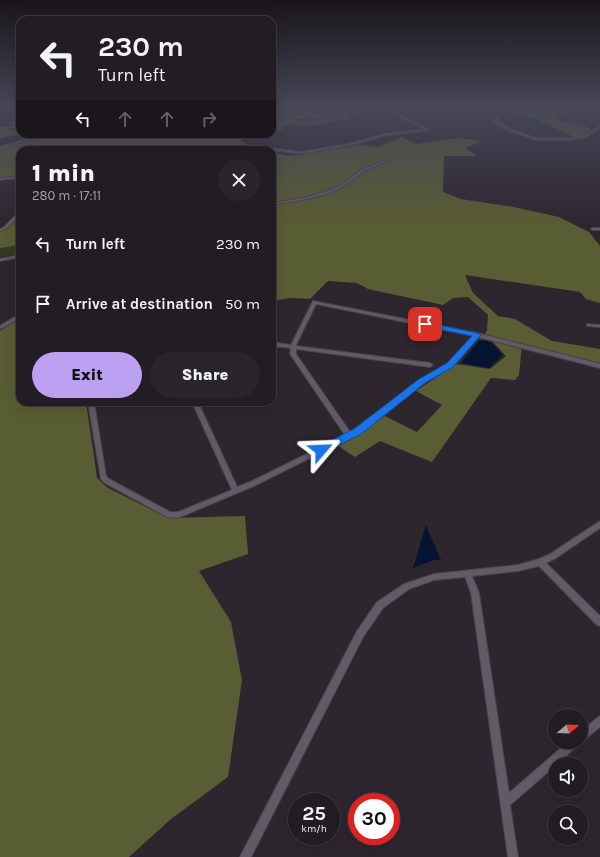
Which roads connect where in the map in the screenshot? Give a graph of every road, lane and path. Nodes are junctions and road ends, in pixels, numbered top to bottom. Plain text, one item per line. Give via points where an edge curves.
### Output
1 (10, 145) edge
2 (346, 145) edge
3 (0, 148) edge
4 (276, 150) edge
5 (386, 161) dead end
6 (16, 177) edge
7 (0, 179) edge
8 (276, 203) edge
9 (16, 217) edge
10 (593, 229) dead end
11 (600, 229) edge
12 (0, 230) edge
13 (16, 257) edge
14 (0, 260) edge
15 (16, 318) edge
16 (589, 325) dead end
17 (600, 326) edge
18 (0, 328) edge
19 (477, 335) junction
20 (276, 344) edge
21 (294, 346) junction
22 (430, 365) dead end
23 (600, 366) edge
24 (92, 406) edge
25 (197, 406) edge
26 (349, 436) junction
27 (235, 490) junction
28 (600, 524) edge
29 (540, 562) junction
30 (467, 574) junction
31 (600, 622) edge
32 (600, 721) edge
33 (588, 731) edge
34 (567, 749) edge
35 (506, 802) junction
36 (245, 857) edge
37 (513, 857) edge

1 - 3 street
2 - 4 street via 301,153
5 - 8 street via 362,171 340,187 326,193
6 - 7 street
9 - 12 street
10 - 11 street
13 - 14 street
15 - 18 street
16 - 17 street
19 - 21 street via 315,302
19 - 23 street
19 - 26 street via 455,361 422,381
20 - 21 street
21 - 22 street
21 - 26 street via 293,354 297,361
24 - 27 street via 103,477 107,481 169,515 178,515
25 - 27 street
26 - 27 street
28 - 29 street
29 - 30 street via 518,568
29 - 31 street
30 - 35 street via 475,593
30 - 36 street via 434,577 407,586 380,605 360,634
32 - 33 street
34 - 35 street
35 - 37 street

